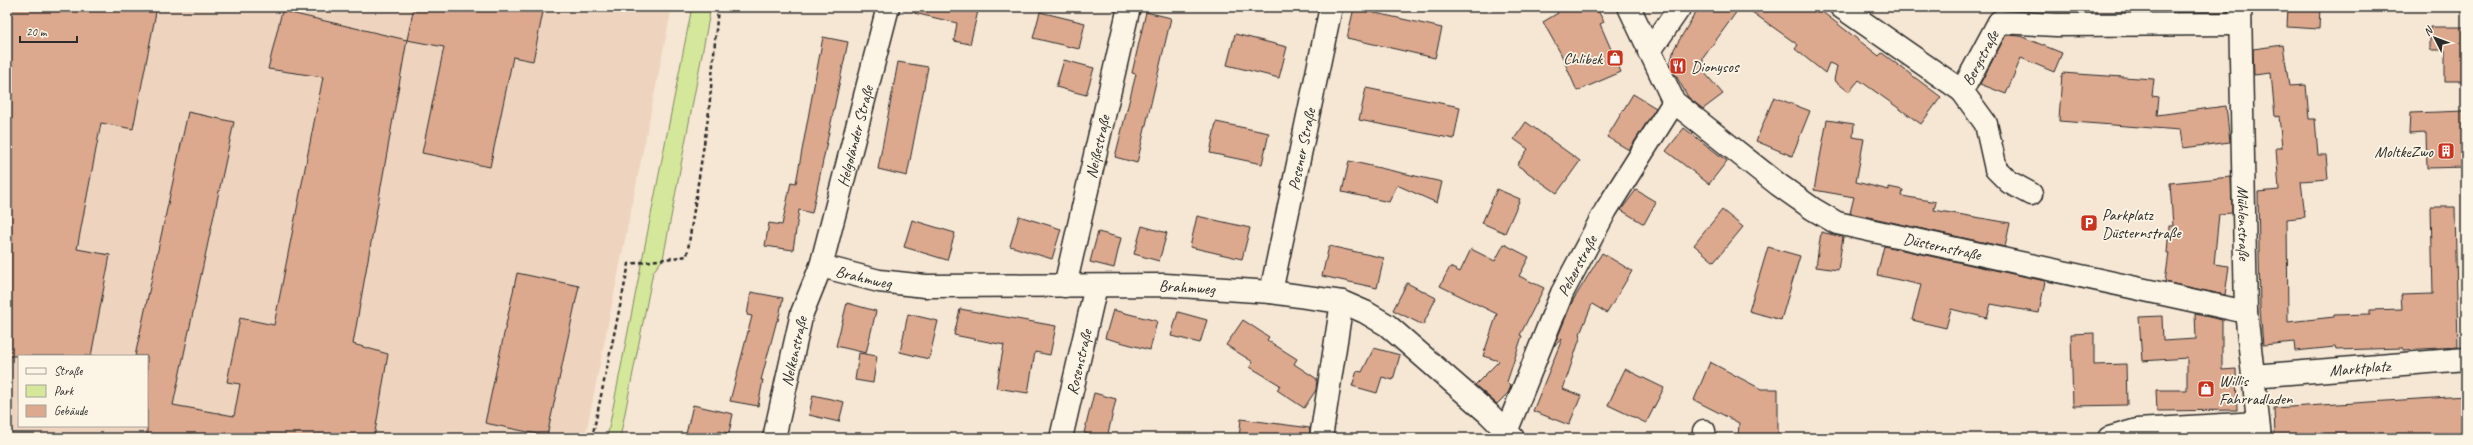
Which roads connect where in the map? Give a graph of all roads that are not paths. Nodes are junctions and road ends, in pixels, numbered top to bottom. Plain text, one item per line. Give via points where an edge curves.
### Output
1 (888, 7) edge
2 (1129, 7) edge
3 (1331, 7) edge
4 (1629, 7) edge
5 (1680, 7) edge
6 (1841, 7) edge
7 (2240, 15) edge
8 (1649, 52) junction
9 (1962, 91) junction
10 (1674, 102) junction
11 (2031, 194) dead end
12 (821, 266) junction
13 (1065, 286) junction
14 (1096, 286) junction
15 (1271, 292) junction
16 (1342, 302) junction
17 (2246, 312) junction
18 (2466, 359) edge
19 (2253, 376) junction
20 (2259, 431) edge
21 (1510, 435) edge
22 (774, 438) edge
23 (1061, 438) edge
24 (1321, 438) edge
25 (2108, 438) edge

1 - 12 street, Helgoländer Straße
2 - 13 street, Neißestraße
3 - 15 street, Posener Straße
4 - 8 street
5 - 8 street
6 - 9 street, Bergstraße
7 - 9 street, Bergstraße via 2056,24 1999,22
7 - 17 street, Mühlenstraße
8 - 10 street
9 - 11 street via 1986,124 1992,160 2000,175
10 - 17 street, Düsternstraße via 1779,185 1837,224
10 - 21 street, Pelzerstraße via 1606,210 1562,293
12 - 13 street, Brahmweg via 903,284
12 - 22 street, Nelkenstraße via 802,313
13 - 14 street, Brahmweg
14 - 15 street, Brahmweg via 1165,285
14 - 23 street, Rosenstraße
15 - 16 street, Brahmweg
16 - 21 street, Brahmweg via 1387,325 1488,412
16 - 24 street
17 - 19 street, Mühlenstraße
18 - 19 street, Marktplatz
19 - 20 street, Mühlenstraße
20 - 25 street via 2137,430

